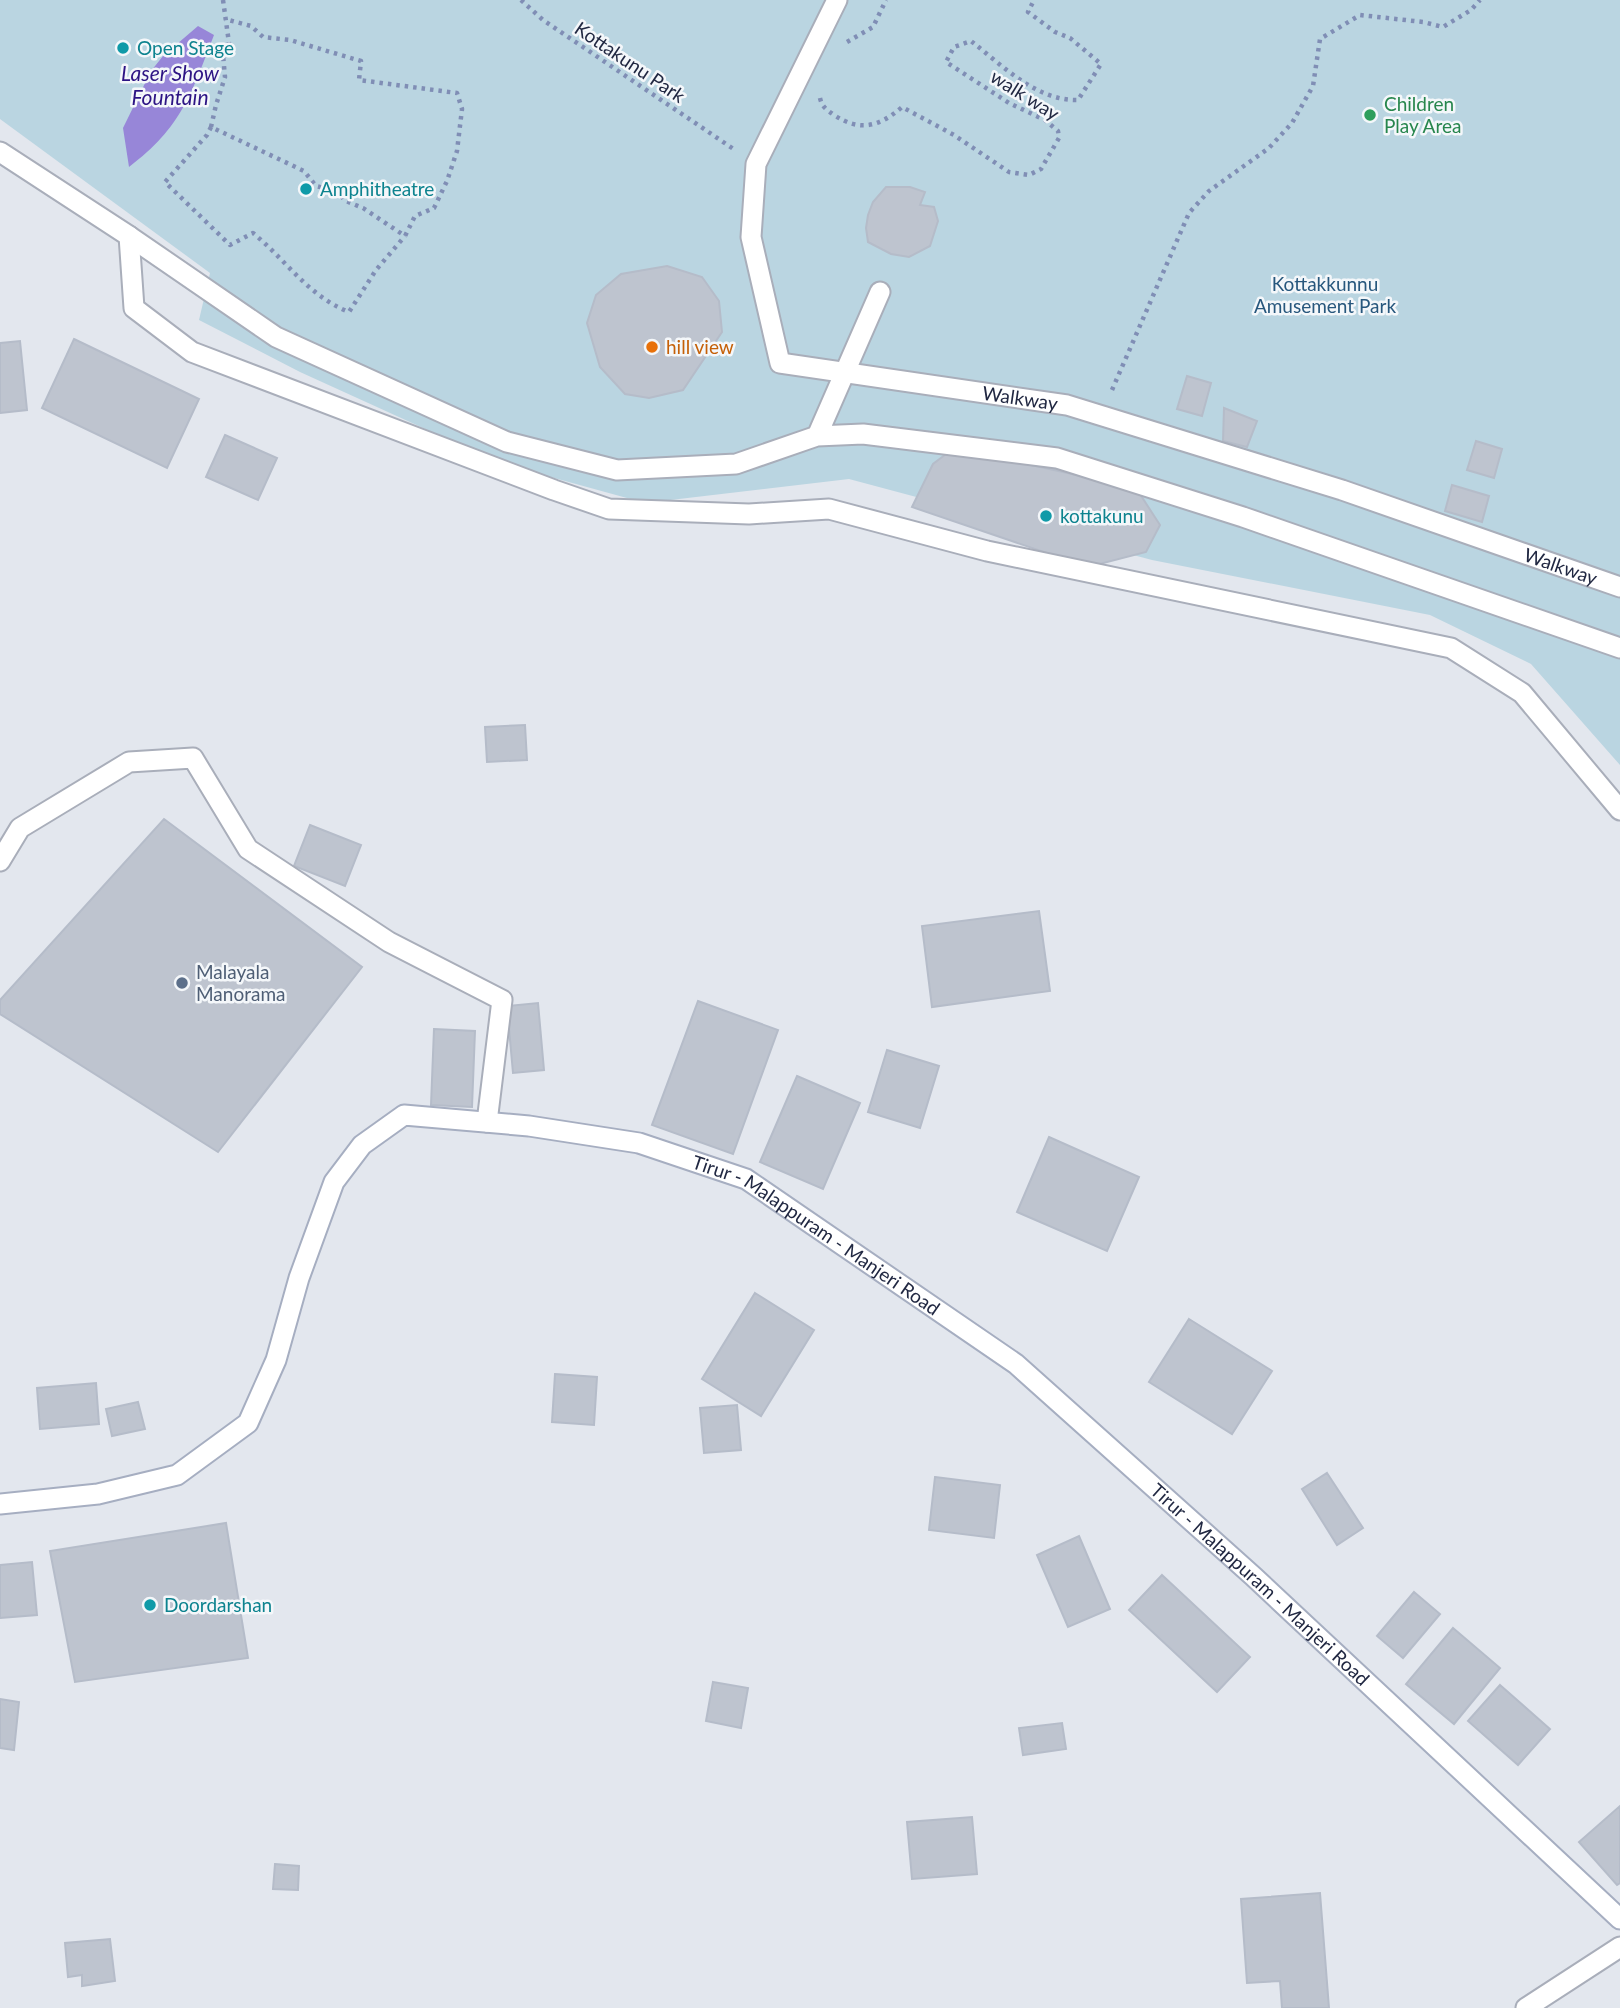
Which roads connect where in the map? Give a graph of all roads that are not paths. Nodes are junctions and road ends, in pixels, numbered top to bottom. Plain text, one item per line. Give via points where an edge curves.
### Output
1 (837, 0) edge
2 (0, 152) edge
3 (129, 236) junction
4 (880, 292) dead end
5 (846, 372) junction
6 (817, 436) junction
7 (1620, 587) edge
8 (1620, 648) edge
9 (1620, 810) edge
10 (0, 861) edge
11 (487, 1122) junction
12 (0, 1504) edge
13 (1620, 1919) edge
14 (1620, 1947) edge
15 (1525, 2008) edge

1 - 5 street, Walkway via 756,164 751,237 780,363
2 - 3 street
3 - 6 street via 276,337 507,442 617,470 736,464
3 - 9 street via 134,308 192,352 609,509 750,514 829,509 987,551 1451,648 1522,693
4 - 5 street
5 - 6 street
5 - 7 street, Walkway via 1066,405 1342,491
6 - 8 street via 863,434 1057,458 1243,517
10 - 11 street via 20,828 129,762 193,758 248,849 389,942 502,1000
11 - 12 street, Tirur - Malappuram - Manjeri Road via 404,1115 362,1145 334,1182 299,1278 276,1360 248,1423 177,1475 98,1494
11 - 13 street, Tirur - Malappuram - Manjeri Road via 639,1143 746,1179 1016,1364 1253,1576
14 - 15 street

